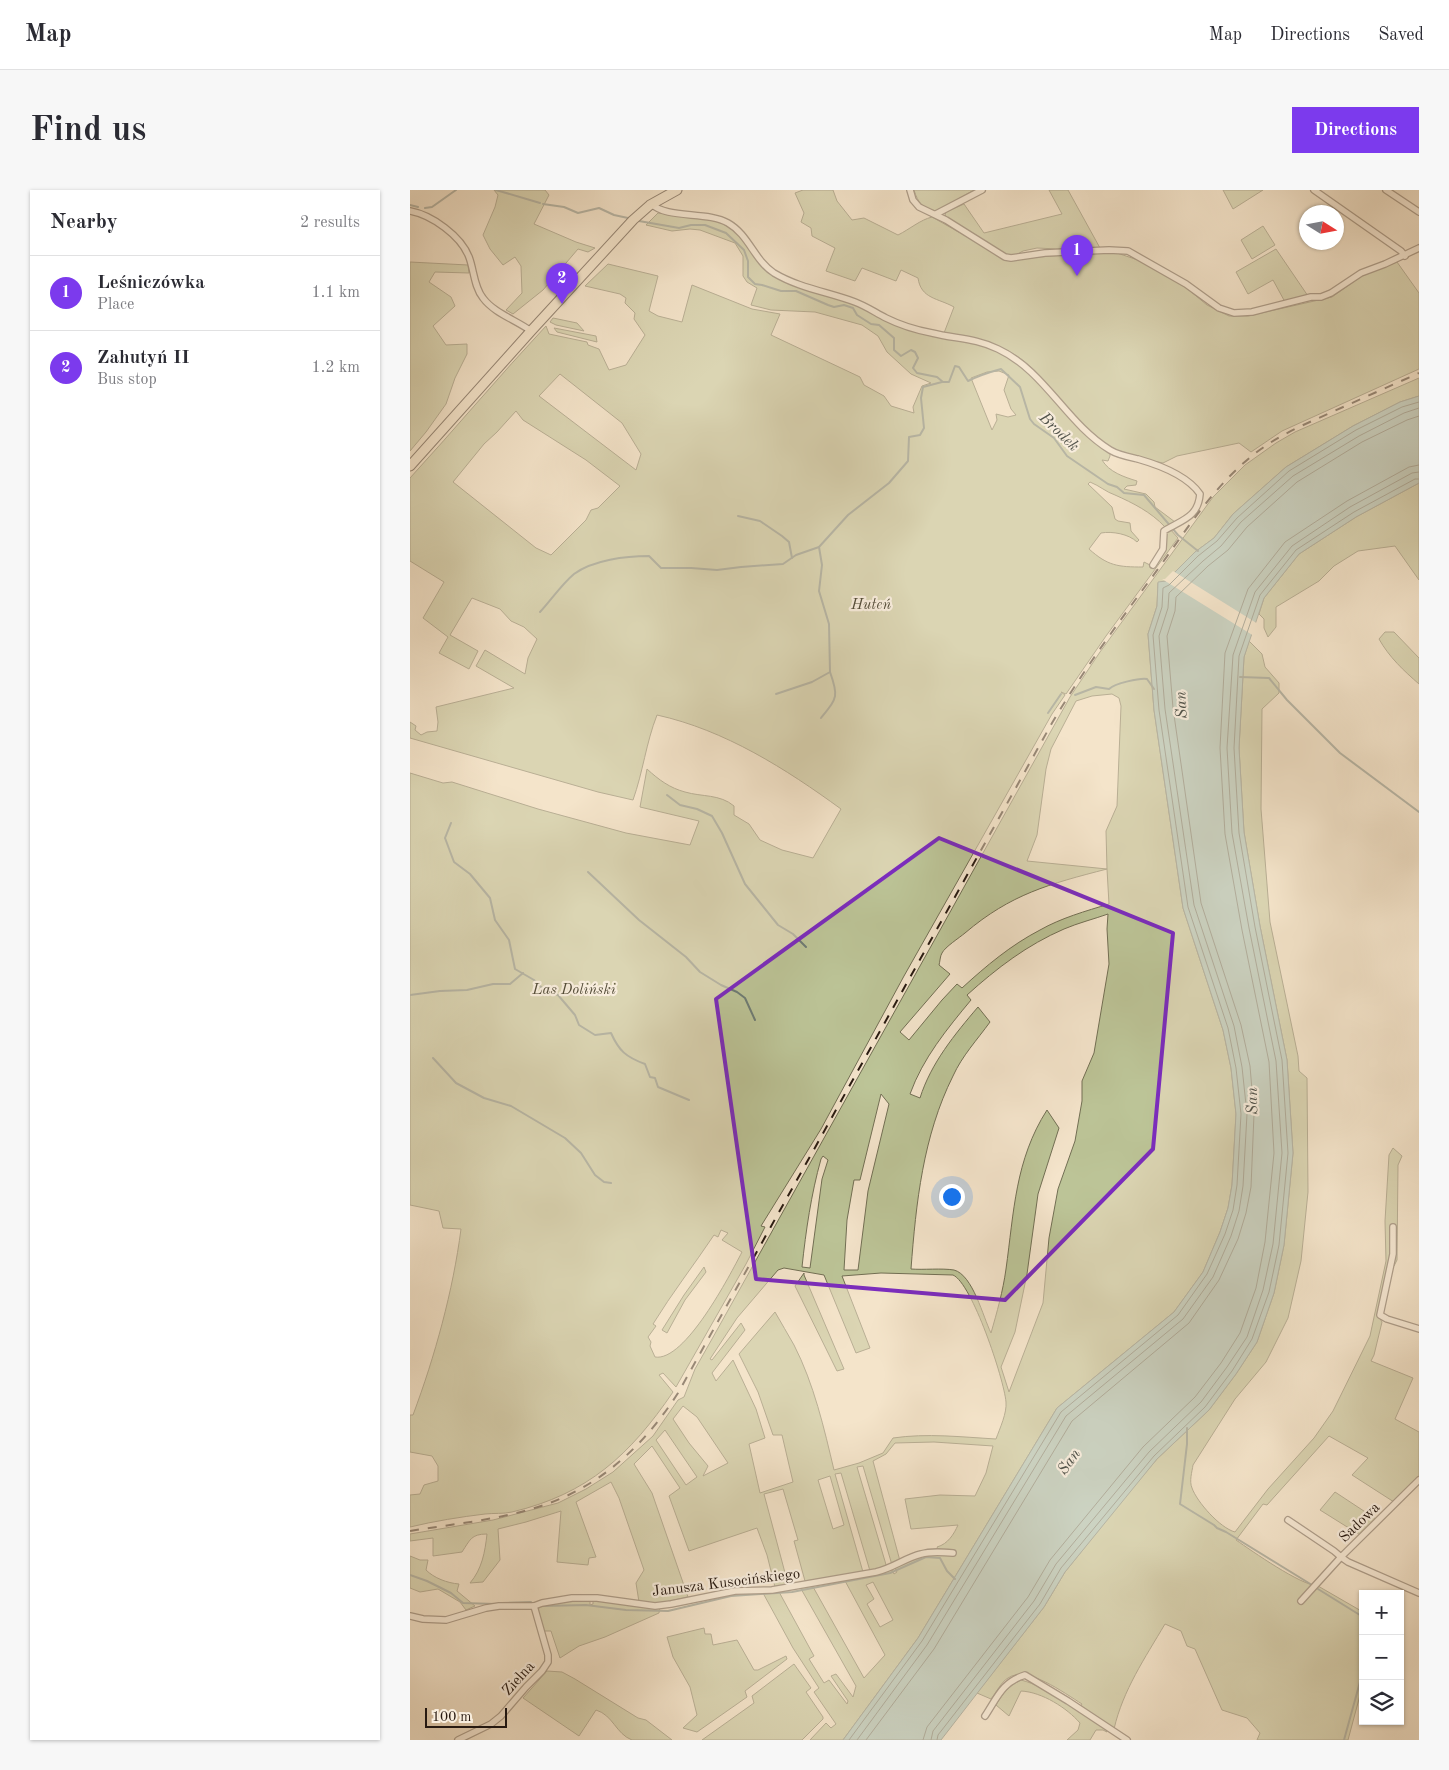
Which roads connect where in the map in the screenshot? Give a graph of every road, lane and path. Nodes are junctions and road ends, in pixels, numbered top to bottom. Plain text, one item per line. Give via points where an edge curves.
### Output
1 (677, 190) edge
2 (910, 190) edge
3 (982, 190) edge
4 (1314, 190) edge
5 (1386, 190) edge
6 (652, 204) junction
7 (410, 211) edge
8 (1419, 212) edge
9 (936, 214) junction
10 (1419, 248) edge
11 (1405, 256) junction
12 (531, 331) junction
13 (410, 466) edge
14 (1153, 565) dead end
15 (1393, 1227) dead end
16 (1419, 1329) edge
17 (1419, 1480) edge
18 (1288, 1520) dead end
19 (953, 1553) dead end
20 (1341, 1557) junction
21 (1419, 1593) edge
22 (1301, 1602) dead end
23 (534, 1606) junction
24 (410, 1616) edge
25 (985, 1716) dead end
26 (458, 1740) edge
27 (1127, 1740) edge

1 - 6 main road
2 - 9 street via 919,208
3 - 9 street
4 - 11 street
5 - 8 street
6 - 12 main road
6 - 14 street via 661,211 708,216 727,222 745,237 766,266 786,278 854,302 900,324 933,334 968,338 999,349 1034,375 1093,438 1116,454 1151,463 1188,482 1200,494 1199,503 1188,518 1164,531 1163,549
7 - 12 street via 431,218 456,238 468,255 483,298
9 - 11 street via 1005,257 1109,250 1128,252 1186,284 1219,308 1234,313 1320,297 1361,273
10 - 11 street
12 - 13 main road
15 - 16 street via 1393,1254 1380,1315
17 - 20 street, Sadowa
18 - 20 street, Sadowa
19 - 23 street, Janusza Kusocińskiego via 918,1554 890,1569 876,1572 772,1590 735,1591 656,1606 597,1598
20 - 21 street
20 - 22 street
23 - 24 street, Janusza Kusocińskiego via 499,1606 446,1620
23 - 26 street, Zielna via 548,1662 501,1716
25 - 27 street via 1002,1689 1013,1679 1024,1675

